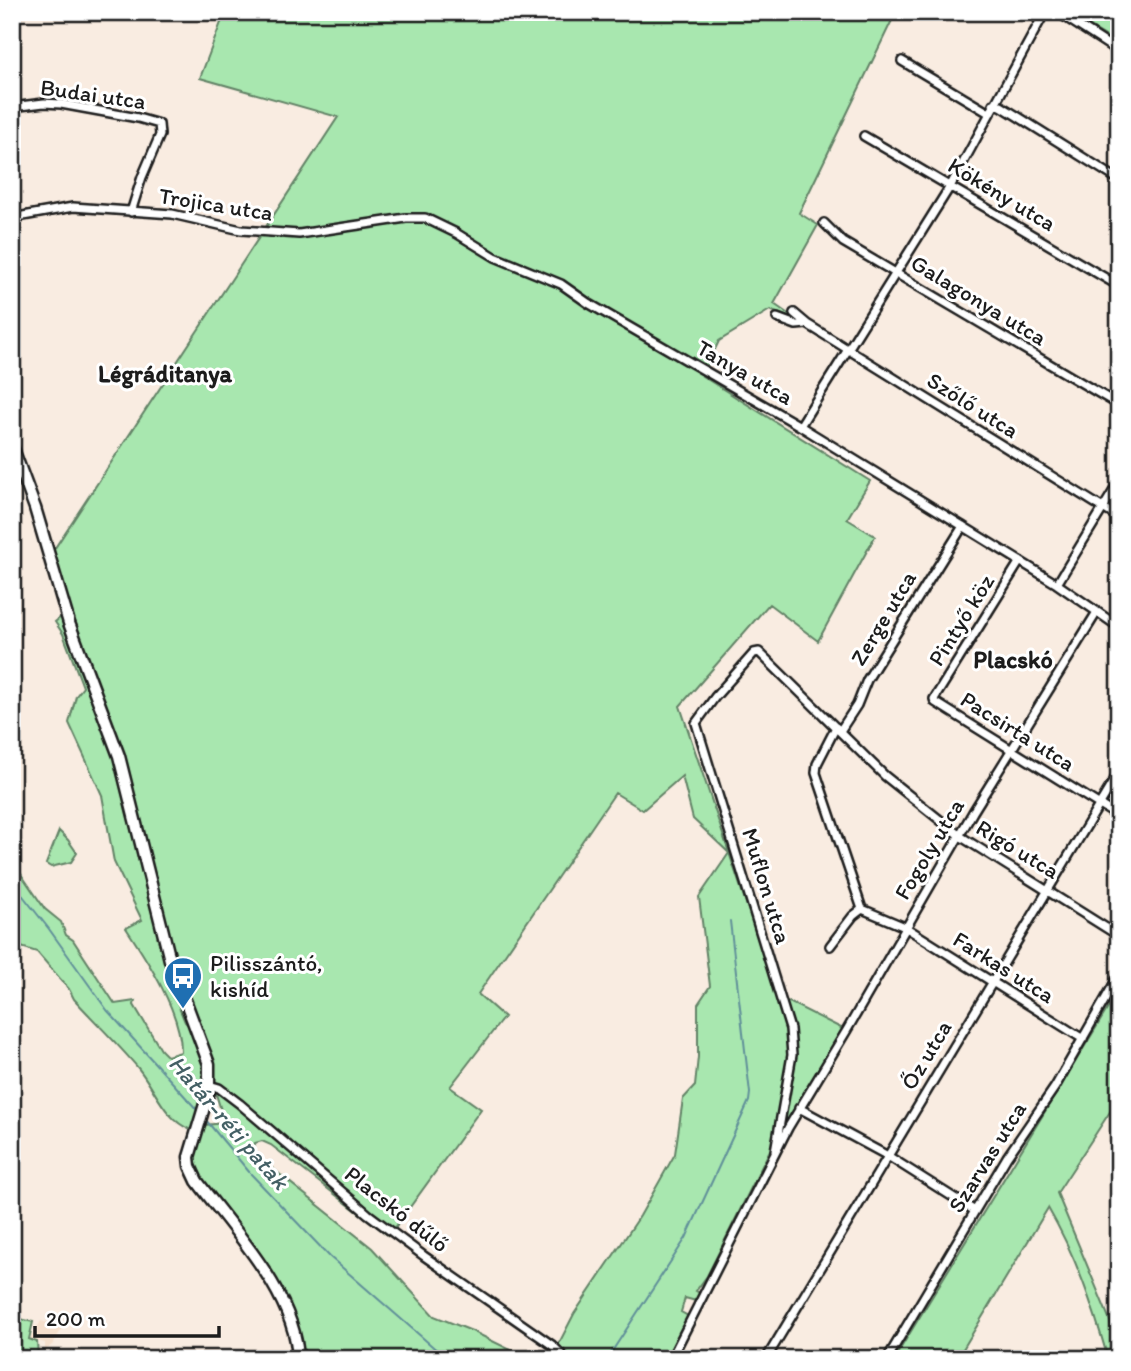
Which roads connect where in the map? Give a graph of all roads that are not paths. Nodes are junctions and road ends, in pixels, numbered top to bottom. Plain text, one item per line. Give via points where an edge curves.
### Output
1 (1045, 12) edge
2 (1052, 12) edge
3 (1119, 52) edge
4 (902, 61) dead end
5 (993, 104) junction
6 (12, 107) edge
7 (989, 113) junction
8 (864, 136) dead end
9 (1119, 180) edge
10 (951, 185) junction
11 (131, 212) junction
12 (12, 218) edge
13 (824, 223) dead end
14 (330, 230) joint
15 (895, 272) junction
16 (1119, 286) edge
17 (794, 313) dead end
18 (778, 318) dead end
19 (807, 324) junction
20 (848, 349) junction
21 (1119, 405) edge
22 (800, 426) junction
23 (12, 446) edge
24 (1119, 482) edge
25 (1103, 509) junction
26 (1119, 518) edge
27 (963, 527) junction
28 (1020, 561) junction
29 (1057, 584) junction
30 (1097, 612) junction
31 (1119, 627) edge
32 (754, 653) joint
33 (934, 699) joint
34 (838, 729) junction
35 (1012, 750) junction
36 (1119, 772) edge
37 (1099, 805) junction
38 (1119, 817) edge
39 (960, 836) junction
40 (1048, 890) junction
41 (862, 909) junction
42 (905, 928) junction
43 (1119, 936) edge
44 (830, 946) dead end
45 (1119, 975) edge
46 (992, 983) junction
47 (1083, 1039) junction
48 (209, 1085) junction
49 (799, 1108) junction
50 (775, 1151) junction
51 (888, 1156) junction
52 (975, 1211) junction
53 (299, 1359) edge
54 (566, 1359) edge
55 (671, 1359) edge
56 (766, 1359) edge
57 (887, 1359) edge

1 - 5 street
2 - 3 street
4 - 7 street
5 - 7 street
5 - 9 street
6 - 11 street, Budai utca via 61,104 159,124 160,135
7 - 10 street
8 - 10 street, Kökény utca
10 - 15 street
10 - 16 street, Kökény utca
11 - 12 street, Trojica utca via 73,207
11 - 14 street, Trojica utca via 172,214 266,233
13 - 15 street, Galagonya utca via 843,242
14 - 22 street, Tanya utca via 425,218 495,257 561,284
15 - 20 street
15 - 21 street, Galagonya utca
17 - 19 street, Szőlő utca
18 - 19 street, Szőlő utca
19 - 20 street, Szőlő utca
20 - 22 street
20 - 25 street, Szőlő utca
22 - 27 street, Tanya utca
23 - 48 street via 69,623 119,756 158,920 207,1058
24 - 25 street
25 - 26 street, Szőlő utca
25 - 29 street
27 - 28 street, Tanya utca
27 - 34 street, Zerge utca via 867,680 857,705
28 - 29 street, Tanya utca
28 - 33 street, Pintyő köz
29 - 30 street, Tanya utca
30 - 31 street, Tanya utca
30 - 35 street, Fogoly utca
32 - 34 street, Rigó utca via 759,652
32 - 50 street, Muflon utca via 696,723 790,1029 792,1055
33 - 35 street, Pacsirta utca
34 - 39 street, Rigó utca via 885,776
34 - 41 street, Zerge utca via 816,774
35 - 37 street, Pacsirta utca
35 - 39 street, Fogoly utca
36 - 37 street, Őz utca
37 - 38 street, Pacsirta utca
37 - 40 street, Őz utca
39 - 40 street, Rigó utca
39 - 42 street, Fogoly utca
40 - 43 street, Rigó utca
40 - 46 street, Őz utca
41 - 42 street, Farkas utca
41 - 44 street
42 - 46 street, Farkas utca
42 - 49 street, Fogoly utca
45 - 47 street, Szarvas utca
46 - 47 street, Farkas utca
46 - 51 street, Őz utca
47 - 52 street, Szarvas utca
48 - 53 street via 189,1157 192,1172 282,1298
48 - 54 street, Placskó dűlő via 240,1104 368,1214
49 - 50 street, Muflon utca
49 - 51 street
50 - 55 street, Muflon utca
51 - 52 street
51 - 56 street, Őz utca
52 - 57 street, Szarvas utca

